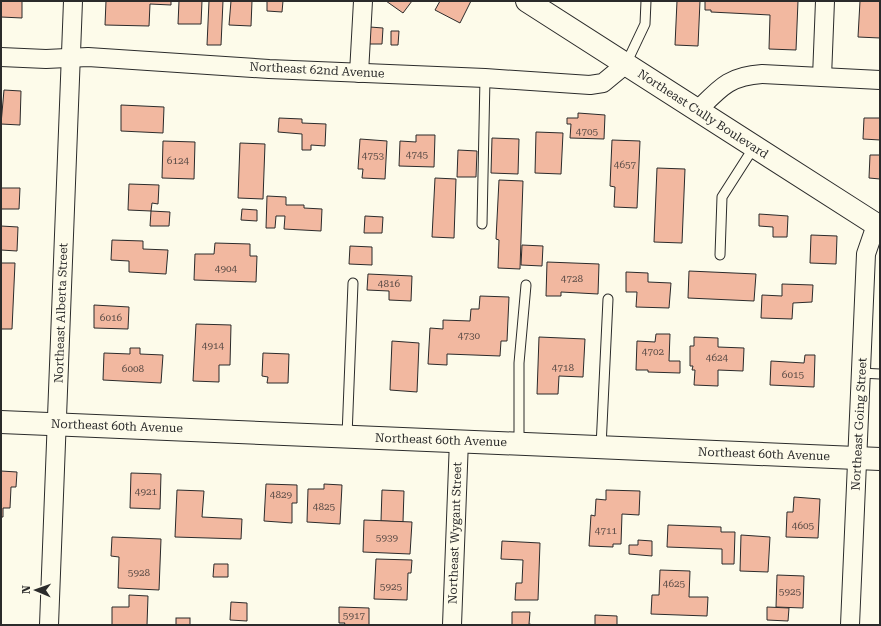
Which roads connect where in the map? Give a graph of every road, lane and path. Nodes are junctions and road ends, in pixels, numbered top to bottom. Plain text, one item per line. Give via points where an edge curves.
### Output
1 (73, 1) edge
2 (363, 1) edge
3 (527, 1) edge
4 (646, 1) edge
5 (825, 1) edge
6 (1, 57) edge
7 (70, 58) junction
8 (626, 64) junction
9 (359, 73) junction
10 (822, 77) junction
11 (485, 78) junction
12 (880, 80) edge
13 (698, 110) junction
14 (754, 147) junction
15 (482, 224) dead end
16 (878, 226) edge
17 (720, 255) dead end
18 (353, 283) dead end
19 (526, 285) dead end
20 (608, 299) dead end
21 (861, 374) junction
22 (880, 374) edge
23 (1, 422) edge
24 (57, 424) junction
25 (347, 436) junction
26 (459, 440) junction
27 (519, 443) junction
28 (601, 447) junction
29 (857, 458) junction
30 (880, 459) edge
31 (49, 625) edge
32 (452, 625) edge
33 (850, 625) edge

1 - 7 street, Northeast Alberta Street
2 - 9 street
3 - 8 street, Northeast Cully Boulevard
4 - 8 lane via 645,24
5 - 10 street
6 - 7 street, Northeast 62nd Avenue
7 - 9 street, Northeast 62nd Avenue
7 - 24 street, Northeast Alberta Street
8 - 11 street, Northeast 62nd Avenue via 603,83 590,85
8 - 13 street, Northeast Cully Boulevard
9 - 11 street, Northeast 62nd Avenue
10 - 12 street
10 - 13 street via 746,75 723,86
11 - 15 lane
13 - 14 street, Northeast Cully Boulevard
14 - 16 street, Northeast Cully Boulevard
14 - 17 lane via 722,197
16 - 21 street, Northeast Going Street via 866,254
18 - 25 lane
19 - 27 lane via 519,363
20 - 28 lane
21 - 22 lane
21 - 29 street, Northeast Going Street
23 - 24 street, Northeast 60th Avenue
24 - 25 street, Northeast 60th Avenue
24 - 31 street, Northeast Alberta Street
25 - 26 street, Northeast 60th Avenue
26 - 27 street, Northeast 60th Avenue
26 - 32 street, Northeast Wygant Street
27 - 28 street, Northeast 60th Avenue
28 - 29 street, Northeast 60th Avenue
29 - 30 street, Northeast 60th Avenue
29 - 33 street, Northeast Going Street

